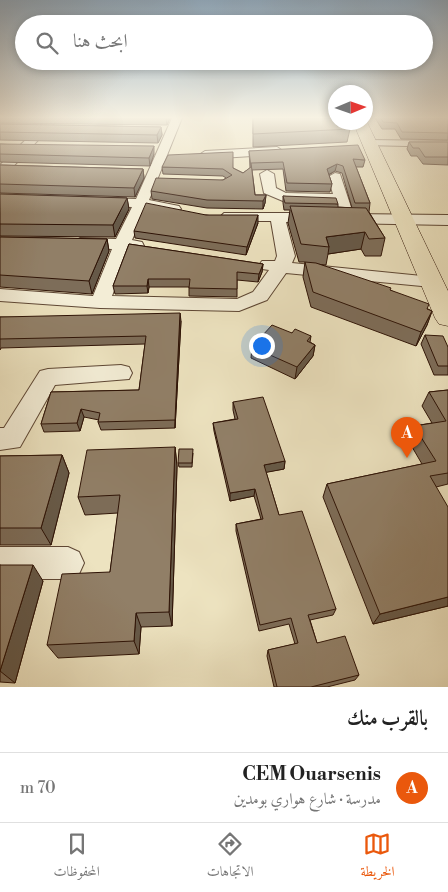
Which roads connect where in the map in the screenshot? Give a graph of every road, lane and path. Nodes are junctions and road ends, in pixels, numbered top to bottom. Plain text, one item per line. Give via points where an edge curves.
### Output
1 (21, 150) edge
2 (163, 150) edge
3 (290, 150) edge
4 (369, 150) edge
5 (241, 153) junction
6 (192, 156) edge
7 (242, 168) dead end
8 (22, 169) edge
9 (1, 170) edge
10 (150, 174) junction
11 (267, 174) dead end
12 (335, 177) dead end
13 (168, 181) edge
14 (341, 199) junction
15 (90, 202) edge
16 (140, 203) junction
17 (188, 212) edge
18 (216, 215) edge
19 (278, 218) junction
20 (358, 218) junction
21 (403, 219) junction
22 (448, 220) edge
23 (66, 243) edge
24 (122, 244) junction
25 (150, 248) edge
26 (253, 263) edge
27 (281, 267) junction
28 (432, 282) junction
29 (0, 295) edge
30 (100, 302) junction
31 (448, 318) edge
32 (121, 373) dead end
33 (0, 439) edge
34 (0, 563) edge
35 (68, 563) dead end

1 - 9 street
2 - 10 street
3 - 5 street
4 - 21 main road
5 - 6 street
5 - 7 street
8 - 9 street
10 - 13 street
10 - 16 street
11 - 14 street via 269,190 283,197
12 - 14 street
14 - 20 street via 343,209
15 - 16 street
16 - 17 street
16 - 24 street
18 - 19 street
19 - 20 street
19 - 27 street via 286,256
20 - 21 street
21 - 22 street
21 - 28 main road
23 - 24 street
24 - 25 street
24 - 30 street
26 - 27 street
27 - 28 street
27 - 30 street via 260,296 239,305
28 - 31 main road
29 - 30 street
32 - 33 street via 48,377 11,439
34 - 35 street

